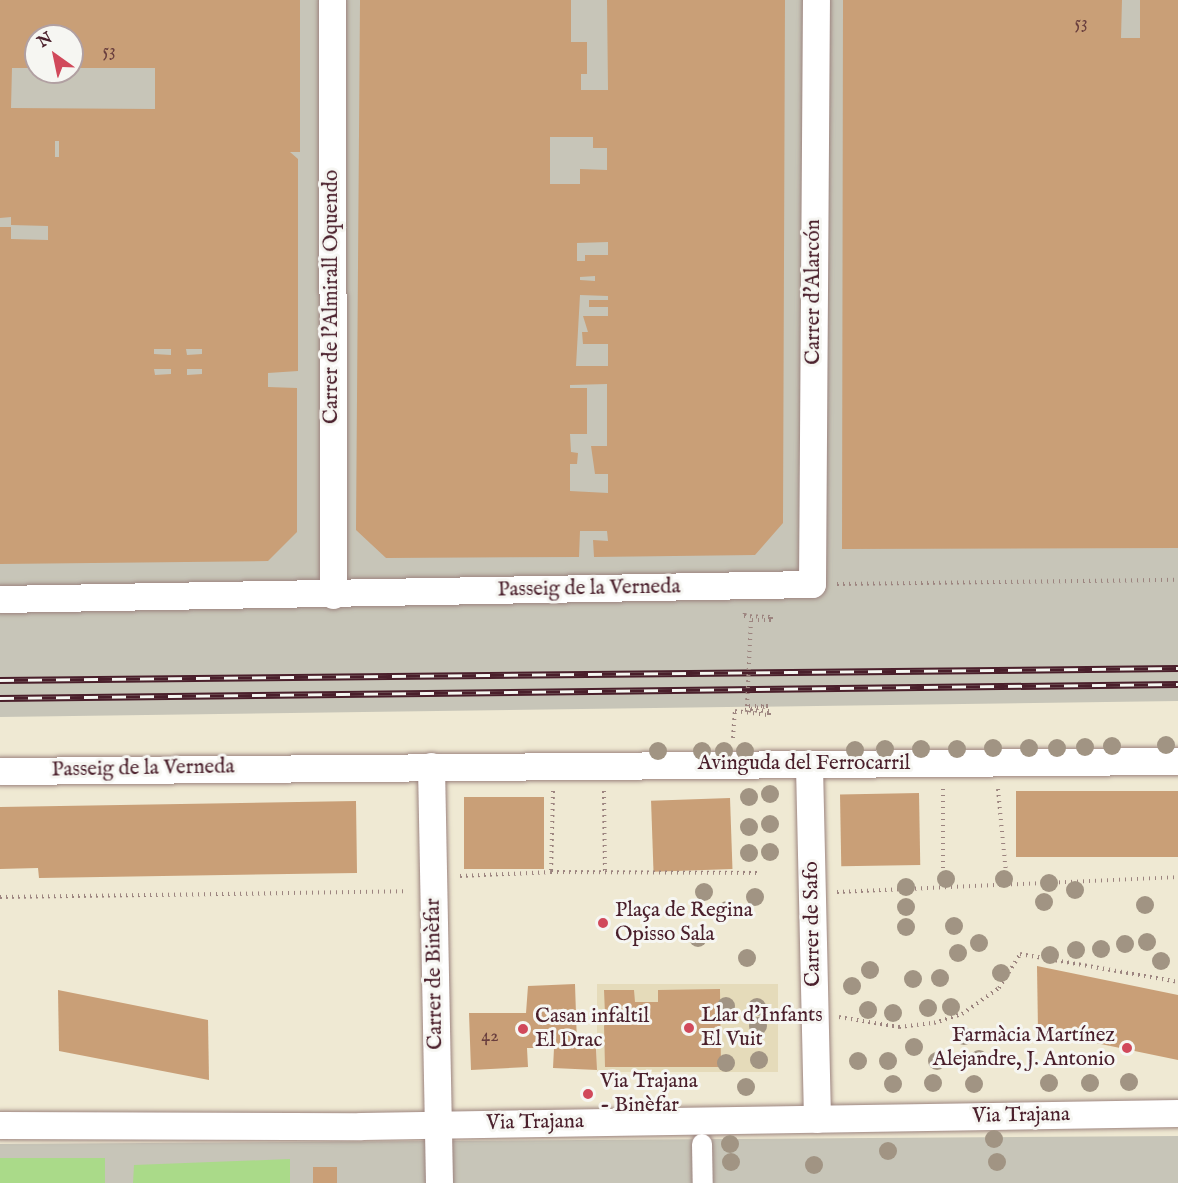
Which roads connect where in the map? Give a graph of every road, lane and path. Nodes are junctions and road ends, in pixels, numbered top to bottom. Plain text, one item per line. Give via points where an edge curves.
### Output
1 (332, 0) edge
2 (816, 0) edge
3 (1178, 580) edge
4 (812, 584) junction
5 (333, 595) junction
6 (0, 599) edge
7 (751, 620) dead end
8 (733, 742) dead end
9 (1178, 761) edge
10 (431, 765) junction
11 (551, 766) junction
12 (809, 766) junction
13 (0, 771) edge
14 (999, 782) dead end
15 (604, 784) dead end
16 (943, 788) dead end
17 (551, 872) junction
18 (761, 873) dead end
19 (605, 875) junction
20 (460, 876) dead end
21 (1178, 877) edge
22 (1007, 884) junction
23 (943, 887) junction
24 (406, 891) dead end
25 (827, 892) dead end
26 (0, 897) edge
27 (1178, 982) edge
28 (835, 1016) dead end
29 (1178, 1113) edge
30 (817, 1119) junction
31 (0, 1125) edge
32 (437, 1125) junction
33 (702, 1144) dead end
34 (439, 1183) edge
35 (703, 1183) edge

1 - 5 street, Carrer de l'Almirall Oquendo
2 - 4 street, Carrer d'Alarcón
3 - 4 path
4 - 5 street, Passeig de la Verneda
5 - 6 street, Passeig de la Verneda
7 - 8 path, bridge via 747,706 768,706 745,710 769,711 769,715 735,711
9 - 12 street, Avinguda del Ferrocarril
10 - 11 street, Avinguda del Ferrocarril
10 - 13 street, Passeig de la Verneda
10 - 32 street, Carrer de Binèfar
11 - 12 street, Avinguda del Ferrocarril
11 - 17 path
12 - 30 street, Carrer de Safo
14 - 22 path
15 - 19 path
16 - 23 path
17 - 19 path
17 - 20 path
18 - 19 path
21 - 22 path
22 - 23 path
23 - 25 path
24 - 26 path
27 - 28 path via 1020,954 999,988 953,1017 898,1027 861,1024
29 - 30 street, Via Trajana
30 - 32 street, Via Trajana
31 - 32 street, Via Trajana
32 - 34 street, Carrer de Binèfar
33 - 35 street

